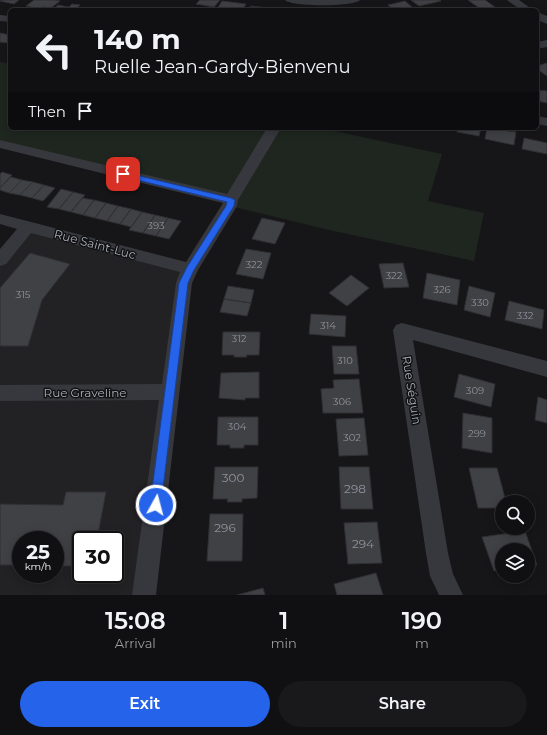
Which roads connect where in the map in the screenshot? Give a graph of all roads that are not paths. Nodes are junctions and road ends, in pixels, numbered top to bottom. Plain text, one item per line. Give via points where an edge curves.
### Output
1 (290, 0) edge
2 (355, 0) edge
3 (512, 0) edge
4 (525, 8) edge
5 (273, 130) edge
6 (0, 144) edge
7 (231, 200) junction
8 (0, 219) edge
9 (28, 226) junction
10 (0, 260) edge
11 (190, 269) junction
12 (547, 369) edge
13 (170, 392) junction
14 (0, 393) edge
15 (144, 595) edge
16 (451, 595) edge

1 - 2 street
3 - 4 street
5 - 7 street
6 - 7 street
7 - 11 street via 230,206
8 - 9 street, Rue Saint-Luc
9 - 10 street
9 - 11 street, Rue Saint-Luc
11 - 13 street via 184,283
12 - 16 street, Rue Séguin via 402,330 437,553 442,576
13 - 14 street, Rue Graveline
13 - 15 street

